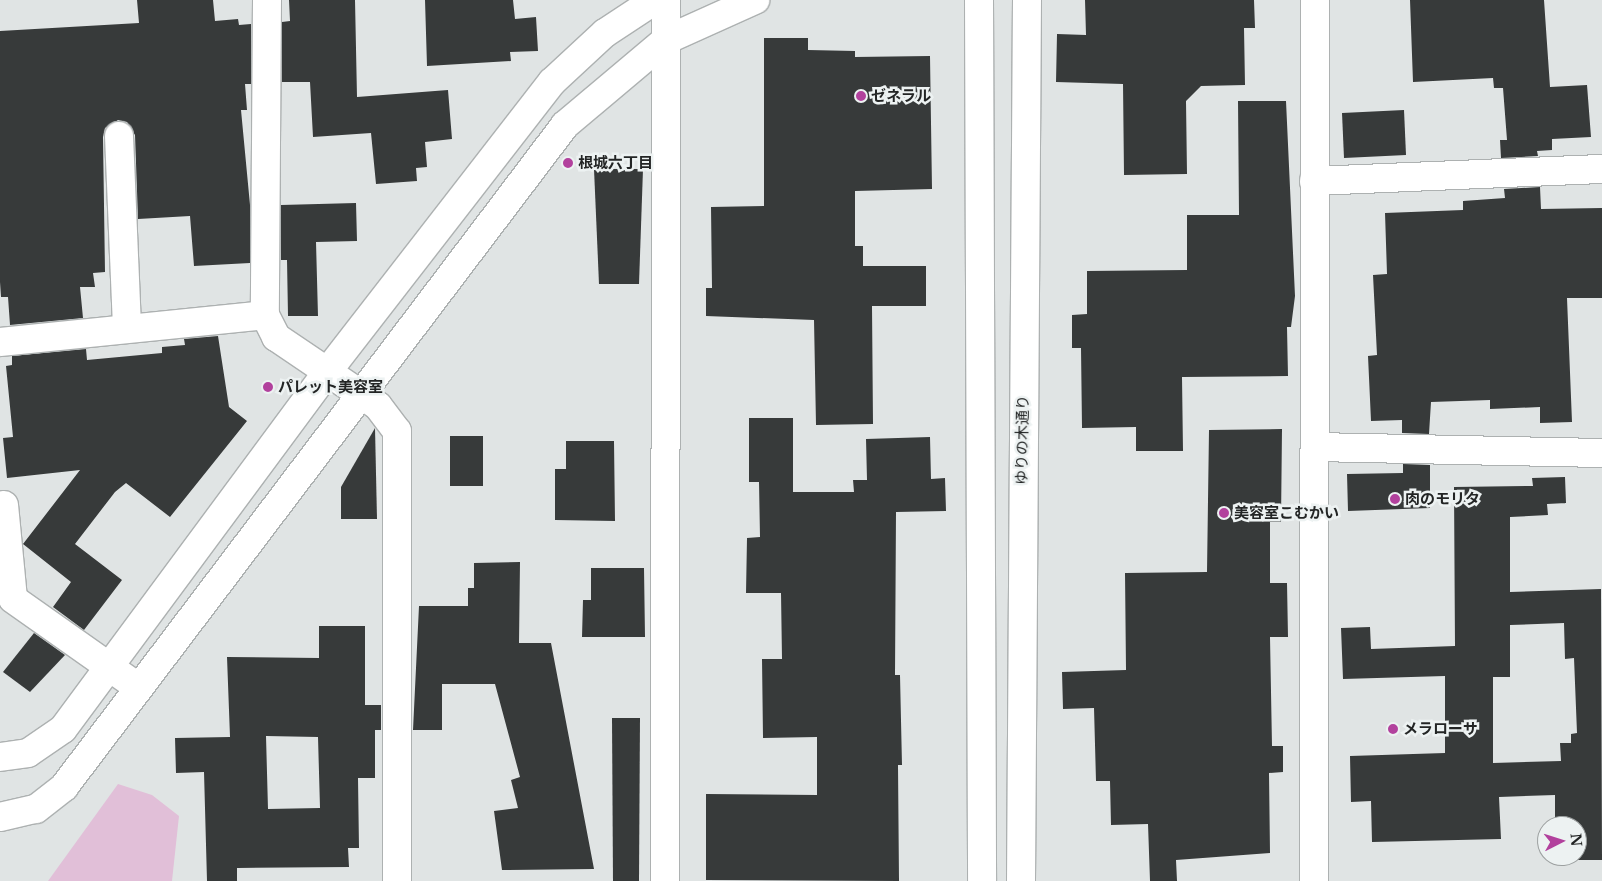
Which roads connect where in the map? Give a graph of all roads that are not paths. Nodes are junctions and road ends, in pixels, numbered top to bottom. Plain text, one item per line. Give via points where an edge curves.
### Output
1 (268, 0) edge
2 (655, 0) edge
3 (666, 0) edge
4 (755, 0) edge
5 (979, 0) edge
6 (1027, 0) edge
7 (1315, 0) edge
8 (666, 40) junction
9 (119, 136) dead end
10 (1602, 169) edge
11 (1314, 181) junction
12 (265, 314) junction
13 (127, 325) junction
14 (0, 342) edge
15 (327, 372) junction
16 (358, 392) junction
17 (1315, 447) junction
18 (1602, 452) edge
19 (4, 505) dead end
20 (106, 666) junction
21 (139, 688) junction
22 (0, 757) edge
23 (0, 817) edge
24 (397, 881) edge
25 (665, 881) edge
26 (982, 881) edge
27 (1021, 881) edge
28 (1314, 881) edge

1 - 12 street
2 - 15 street via 604,33 552,82
3 - 8 street
4 - 8 street
5 - 26 street
6 - 27 street, ゆりの木通り
7 - 11 street
8 - 16 street via 565,125
8 - 25 street
9 - 13 street
10 - 11 street
11 - 17 street
12 - 13 street
12 - 15 street via 276,337
13 - 14 street
15 - 16 street
15 - 20 street
16 - 21 street
16 - 24 street via 378,406 397,430
17 - 18 street
17 - 28 street
19 - 20 street via 13,598
20 - 21 street
20 - 22 street via 63,729 28,753
21 - 23 street via 64,787 36,809

